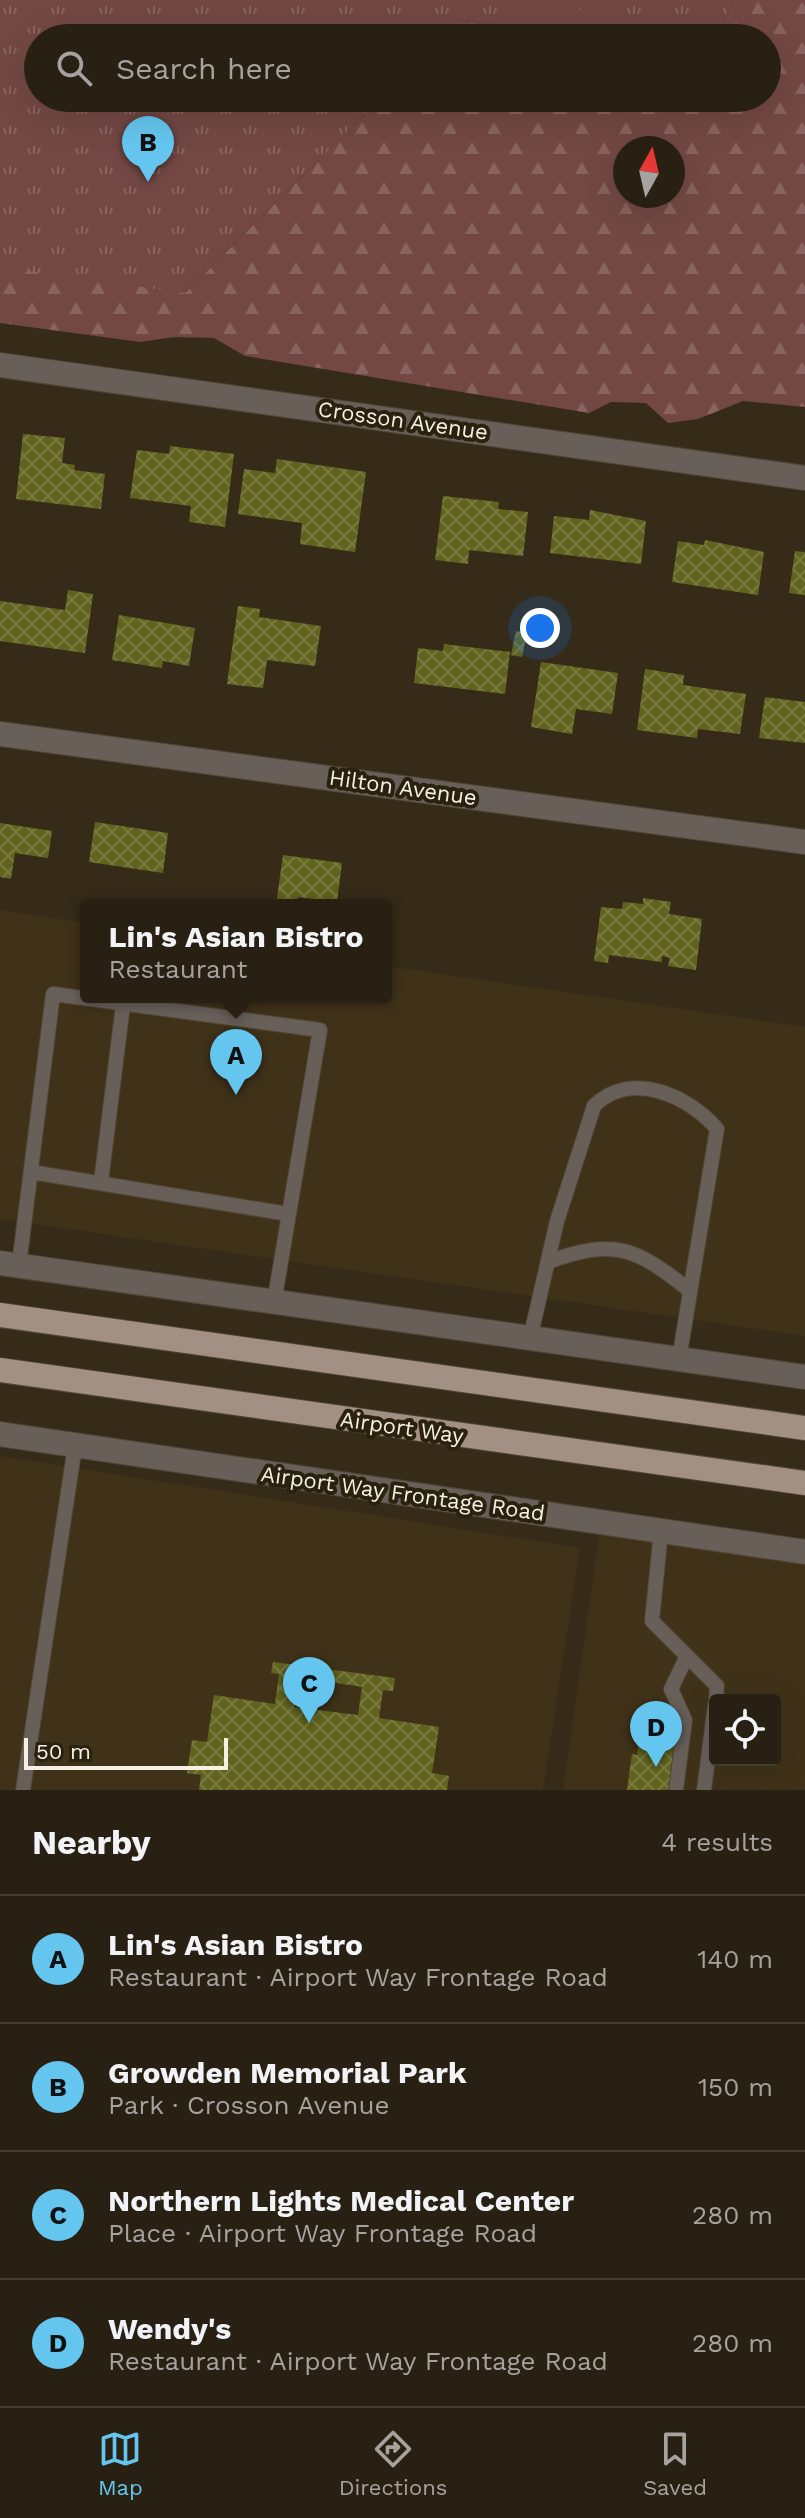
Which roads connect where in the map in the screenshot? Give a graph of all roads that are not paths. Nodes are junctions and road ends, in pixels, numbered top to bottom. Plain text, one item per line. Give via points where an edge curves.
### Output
1 (0, 365) edge
2 (805, 478) edge
3 (0, 734) edge
4 (805, 842) edge
5 (80, 998) edge
6 (110, 1003) edge
7 (123, 1005) junction
8 (31, 1172) junction
9 (101, 1182) junction
10 (288, 1214) junction
11 (548, 1262) junction
12 (10, 1264) edge
13 (689, 1290) junction
14 (274, 1303) junction
15 (0, 1315) edge
16 (530, 1339) junction
17 (679, 1359) junction
18 (0, 1370) edge
19 (805, 1377) edge
20 (805, 1428) edge
21 (0, 1434) edge
22 (75, 1446) junction
23 (805, 1483) edge
24 (661, 1531) junction
25 (805, 1552) edge
26 (687, 1656) junction
27 (716, 1694) edge
28 (709, 1750) edge
29 (23, 1790) edge
30 (676, 1790) edge
31 (704, 1790) edge

1 - 2 street, Crosson Avenue
3 - 4 street, Hilton Avenue
5 - 8 lane via 53,994
6 - 7 lane
7 - 9 lane
7 - 10 lane via 320,1030
8 - 9 lane
8 - 12 lane
9 - 10 lane
10 - 14 lane
11 - 13 lane via 587,1248 625,1249 659,1266
11 - 13 lane via 594,1106 606,1095 648,1087 700,1109 717,1129
11 - 16 lane
12 - 14 street
13 - 17 lane
14 - 16 street
15 - 20 main road
16 - 17 street
17 - 19 street
18 - 23 main road, Airport Way
21 - 22 street, Airport Way Frontage Road
22 - 24 street, Airport Way Frontage Road
22 - 29 lane
24 - 25 street, Airport Way Frontage Road
24 - 26 lane via 652,1621
26 - 27 lane via 717,1686
26 - 30 lane via 671,1689 685,1720
28 - 31 lane

